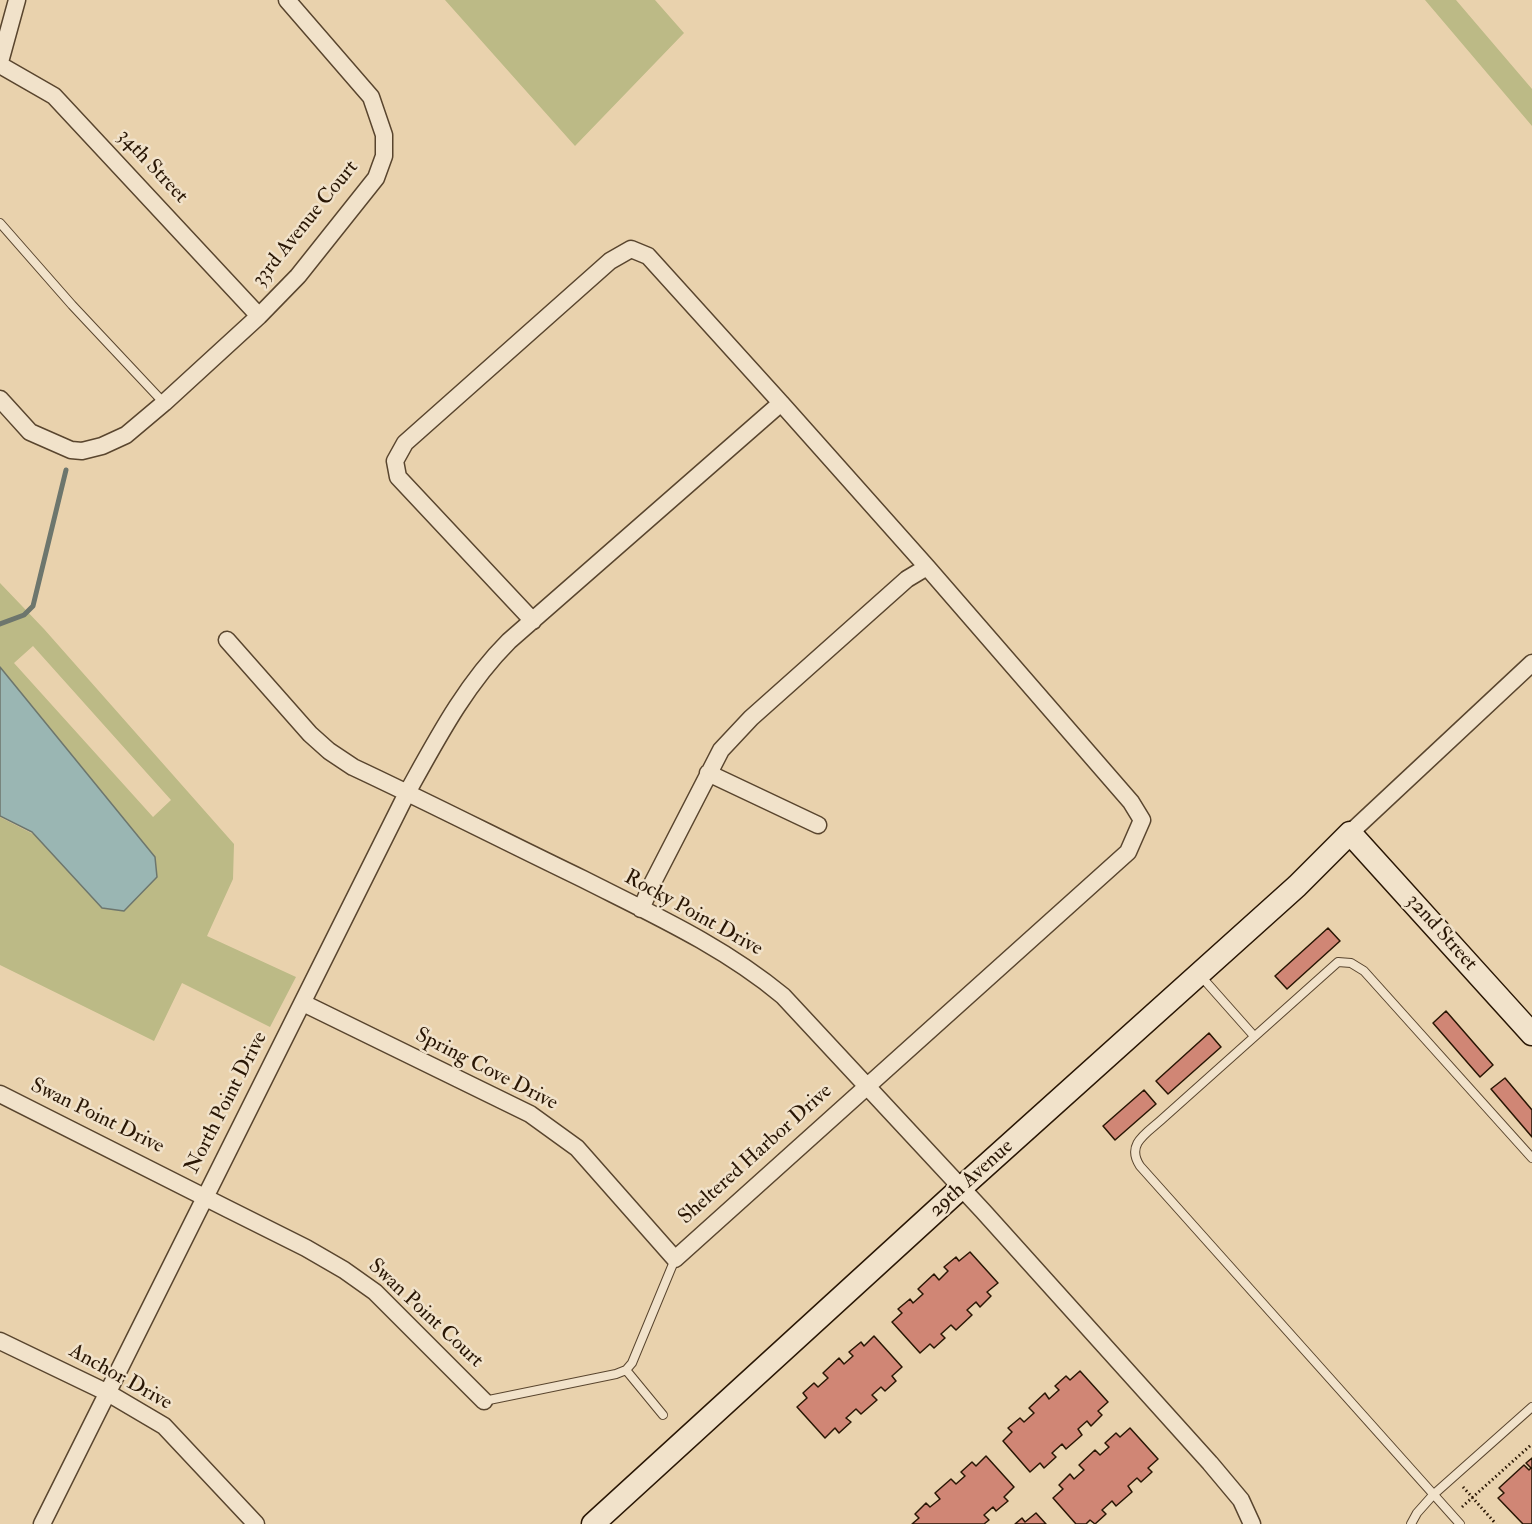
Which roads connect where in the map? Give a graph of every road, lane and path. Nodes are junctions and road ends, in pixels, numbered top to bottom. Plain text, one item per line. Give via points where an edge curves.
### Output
1 (17, 0) edge
2 (287, 0) edge
3 (0, 64) edge
4 (0, 223) edge
5 (259, 316) junction
6 (0, 399) edge
7 (164, 403) junction
8 (781, 403) junction
9 (927, 567) junction
10 (532, 621) junction
11 (227, 640) dead end
12 (1532, 663) edge
13 (708, 773) junction
14 (407, 793) junction
15 (818, 825) dead end
16 (1350, 833) junction
17 (641, 909) junction
18 (1199, 974) junction
19 (303, 1003) junction
20 (1532, 1034) edge
21 (1254, 1036) junction
22 (867, 1085) junction
23 (0, 1094) edge
24 (1532, 1158) edge
25 (962, 1188) junction
26 (205, 1197) junction
27 (675, 1259) junction
28 (0, 1341) edge
29 (626, 1370) junction
30 (108, 1393) junction
31 (484, 1401) joint
32 (1532, 1407) edge
33 (663, 1415) dead end
34 (1532, 1444) edge
35 (1463, 1487) dead end
36 (1433, 1494) junction
37 (1472, 1498) junction
38 (1461, 1508) dead end
39 (42, 1524) edge
40 (255, 1524) edge
41 (593, 1524) edge
42 (1252, 1524) edge
43 (1411, 1524) edge
44 (1460, 1524) edge
45 (1496, 1524) edge

1 - 3 street
2 - 5 street, 33rd Avenue Court via 371,97 384,135 384,156 376,178 361,199 298,276
3 - 5 street, 34th Street via 54,96
4 - 7 lane
5 - 7 street, 33rd Avenue Court
6 - 7 street, 33rd Avenue Court via 30,432 82,451 126,435
8 - 9 street
8 - 10 street, North Point Drive
8 - 10 street via 648,256 631,249 610,261 405,443 395,461 398,477
9 - 13 street via 907,579 751,718 721,750
9 - 22 street, Sheltered Harbor Drive via 1131,802 1142,820 1128,852
10 - 14 street, North Point Drive via 489,662 457,704
11 - 14 street, Rocky Point Drive via 328,752
12 - 16 street
13 - 15 street
13 - 17 street
14 - 17 street, Rocky Point Drive
14 - 19 street, North Point Drive
16 - 18 street, 29th Avenue
16 - 20 street, 32nd Street
17 - 22 street, Rocky Point Drive via 754,972 783,996
18 - 21 lane
18 - 25 street, 29th Avenue
19 - 26 street, North Point Drive
19 - 27 street, Spring Cove Drive via 530,1114 558,1132 577,1148
21 - 24 lane via 1331,967 1338,962 1352,963 1364,971
21 - 36 lane via 1141,1139 1134,1149 1134,1158
22 - 25 street, Rocky Point Drive
22 - 27 street, Sheltered Harbor Drive
23 - 26 street, Swan Point Drive
25 - 41 street, 29th Avenue
25 - 42 street, Rocky Point Drive via 1242,1500
26 - 30 street, North Point Drive
26 - 31 street, Swan Point Court via 306,1248 375,1292
27 - 29 lane
28 - 30 street, Anchor Drive
29 - 31 lane
29 - 33 lane
30 - 39 street, North Point Drive
30 - 40 street, Anchor Drive via 164,1426
32 - 36 lane
34 - 37 path
35 - 37 path
36 - 43 lane
36 - 44 lane
37 - 38 path
37 - 45 path

